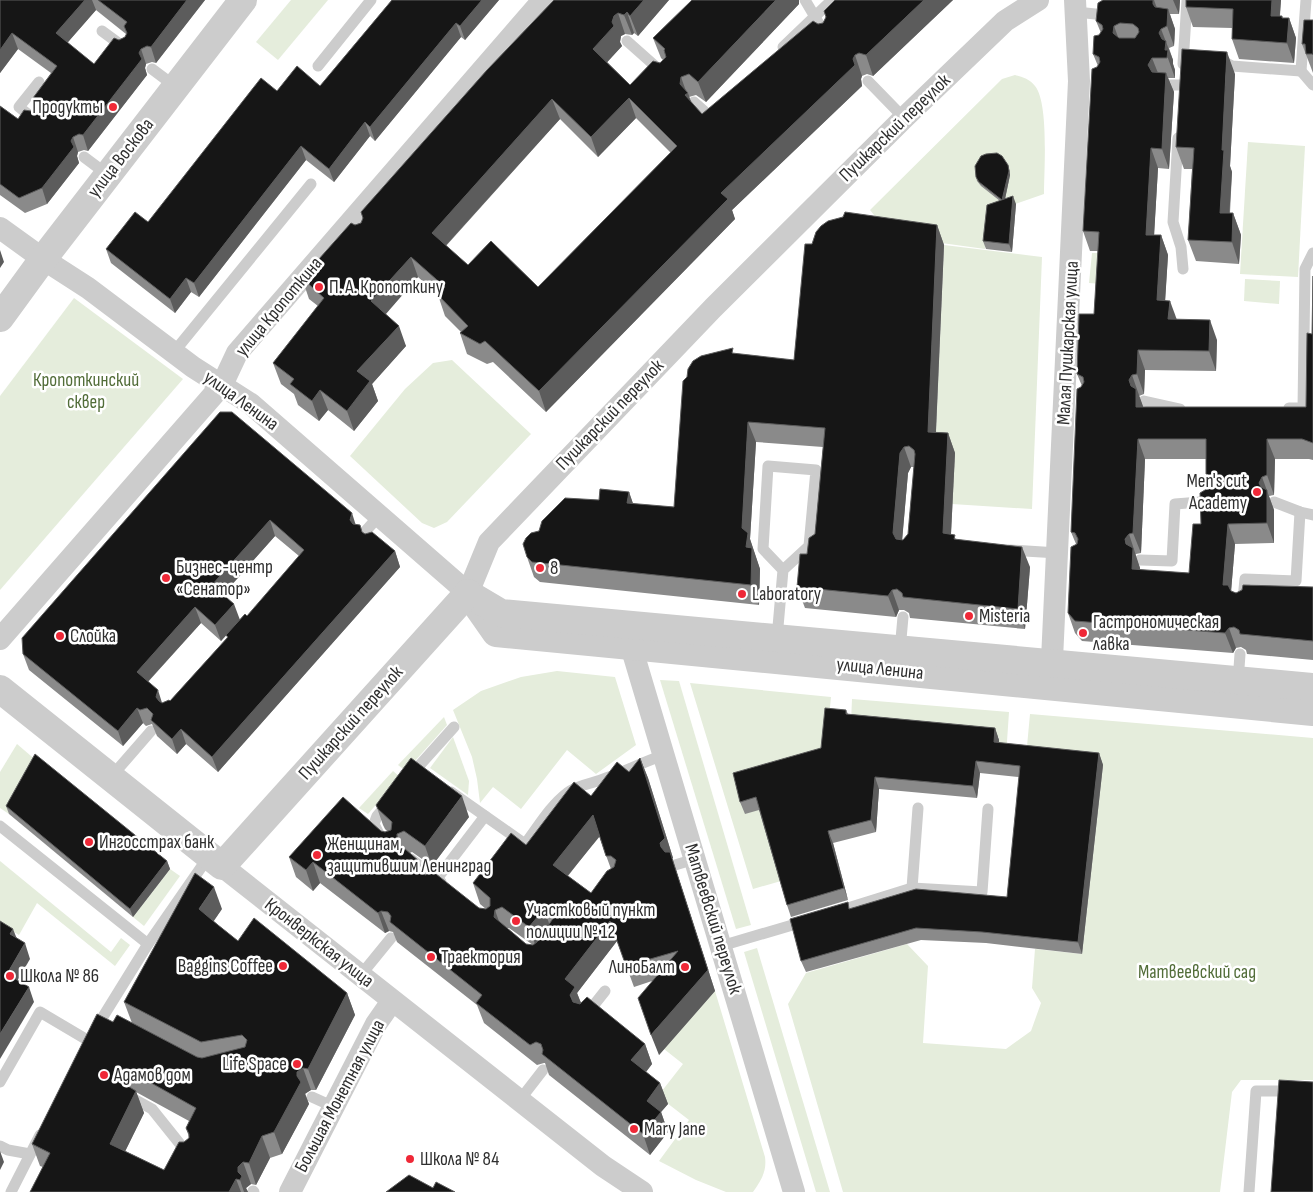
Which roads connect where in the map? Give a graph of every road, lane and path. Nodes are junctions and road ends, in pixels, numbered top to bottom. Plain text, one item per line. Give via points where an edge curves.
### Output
1 (243, 0) edge
2 (370, 0) edge
3 (805, 0) edge
4 (832, 0) edge
5 (1038, 0) edge
6 (1187, 0) edge
7 (1306, 0) edge
8 (539, 1) edge
9 (1075, 6) edge
10 (1105, 15) edge
11 (815, 17) junction
12 (822, 30) edge
13 (102, 31) edge
14 (627, 41) edge
15 (124, 48) edge
16 (774, 56) edge
17 (1210, 56) edge
18 (318, 66) dead end
19 (152, 69) edge
20 (1301, 71) junction
21 (666, 76) edge
22 (868, 81) edge
23 (39, 82) dead end
24 (1163, 85) edge
25 (1313, 85) edge
26 (176, 87) junction
27 (694, 102) edge
28 (904, 118) junction
29 (34, 119) edge
30 (712, 119) edge
31 (1179, 125) edge
32 (84, 157) edge
33 (108, 175) junction
34 (311, 184) dead end
35 (0, 228) edge
36 (1313, 253) edge
37 (43, 259) junction
38 (1183, 270) dead end
39 (0, 318) edge
40 (1309, 320) edge
41 (174, 352) junction
42 (222, 385) junction
43 (1144, 401) dead end
44 (1274, 408) edge
45 (1196, 409) edge
46 (1213, 501) edge
47 (1274, 502) dead end
48 (1300, 512) junction
49 (1313, 514) edge
50 (384, 524) junction
51 (363, 534) edge
52 (994, 548) edge
53 (1062, 556) junction
54 (1140, 560) dead end
55 (783, 570) junction
56 (468, 593) junction
57 (1243, 605) edge
58 (903, 617) edge
59 (0, 639) edge
60 (632, 646) junction
61 (776, 649) junction
62 (900, 650) junction
63 (1240, 654) edge
64 (1052, 675) junction
65 (1313, 687) edge
66 (0, 689) edge
67 (1237, 693) junction
68 (1313, 712) edge
69 (454, 727) dead end
70 (151, 731) edge
71 (664, 755) junction
72 (110, 777) junction
73 (405, 782) edge
74 (441, 785) edge
75 (394, 796) edge
76 (918, 808) dead end
77 (988, 809) dead end
78 (485, 816) junction
79 (0, 826) edge
80 (393, 845) edge
81 (411, 859) edge
82 (216, 861) junction
83 (434, 883) junction
84 (912, 888) junction
85 (452, 891) edge
86 (391, 938) edge
87 (148, 944) junction
88 (721, 946) junction
89 (360, 976) junction
90 (605, 991) dead end
91 (392, 1001) junction
92 (585, 1017) edge
93 (89, 1041) junction
94 (82, 1054) edge
95 (543, 1070) edge
96 (0, 1082) edge
97 (1313, 1091) edge
98 (312, 1096) edge
99 (132, 1098) edge
100 (519, 1101) junction
101 (334, 1107) junction
102 (43, 1128) edge
103 (0, 1146) edge
104 (30, 1154) junction
105 (190, 1157) edge
106 (637, 1191) edge
107 (11, 1192) edge
108 (290, 1192) edge
109 (794, 1192) edge
110 (1249, 1192) edge

1 - 26 street, улица Воскова
2 - 18 lane
3 - 11 lane
4 - 11 lane
5 - 28 street, Пушкарский переулок via 1006,21
6 - 24 lane via 1181,22 1181,90
7 - 20 lane
8 - 42 street, улица Кропоткина via 353,229 237,353
9 - 10 lane
9 - 53 street, Малая Пушкарская улица via 1084,46
11 - 12 lane
11 - 16 lane
13 - 15 lane
14 - 21 lane
17 - 20 lane via 1232,66
19 - 26 lane
20 - 25 lane
22 - 28 lane
23 - 29 lane via 19,108
26 - 33 street, улица Воскова
27 - 30 lane
28 - 56 street, Пушкарский переулок via 713,308 494,536
31 - 38 lane via 1173,222 1181,248
32 - 33 lane
33 - 37 street, улица Воскова
34 - 41 lane
35 - 37 street, улица Ленина
36 - 40 lane via 1305,268
37 - 39 street, улица Воскова
37 - 41 street, улица Ленина
40 - 44 lane via 1303,408
41 - 42 street, улица Ленина
42 - 50 street, улица Ленина via 251,404
42 - 59 street, улица Кропоткина
43 - 45 lane via 1176,410
46 - 54 lane via 1176,504 1172,561
47 - 48 lane
48 - 49 lane
48 - 57 lane via 1296,581 1245,579
50 - 51 lane
50 - 56 street, улица Ленина
52 - 53 lane
53 - 64 street, Малая Пушкарская улица
55 - 55 lane via 763,549 768,466 816,470 809,546
55 - 61 lane
56 - 60 street, улица Ленина via 496,633
56 - 61 street, улица Ленина via 501,613
56 - 82 street, Пушкарский переулок
58 - 62 lane
60 - 61 street, улица Ленина
60 - 71 street, Матвеевский переулок
61 - 62 street, улица Ленина
61 - 64 street, улица Ленина
62 - 64 street, улица Ленина
63 - 67 lane
64 - 67 street, улица Ленина
65 - 67 street, улица Ленина
66 - 72 street, Кронверкская улица
67 - 68 street, улица Ленина
69 - 73 lane via 421,771
70 - 72 lane
71 - 78 lane via 568,792 525,844
71 - 88 street, Матвеевский переулок via 685,862
72 - 82 street, Кронверкская улица
74 - 78 lane
75 - 80 lane via 374,824 379,834
76 - 84 lane
77 - 84 lane via 982,892
78 - 83 lane
79 - 87 lane
81 - 83 lane
82 - 87 lane
82 - 89 street, Кронверкская улица
83 - 85 lane
84 - 88 lane
86 - 89 lane
87 - 93 lane via 106,1018
88 - 109 street, Матвеевский переулок
89 - 91 street, Кронверкская улица
90 - 92 lane
91 - 100 street, Кронверкская улица
91 - 101 street, Большая Монетная улица via 376,1024
93 - 94 lane
93 - 96 lane via 40,1012
95 - 100 lane
97 - 110 lane via 1256,1091
98 - 101 lane
99 - 105 lane via 152,1109
100 - 106 street, Кронверкская улица
101 - 108 street, Большая Монетная улица
102 - 104 lane
103 - 104 lane
104 - 107 lane

